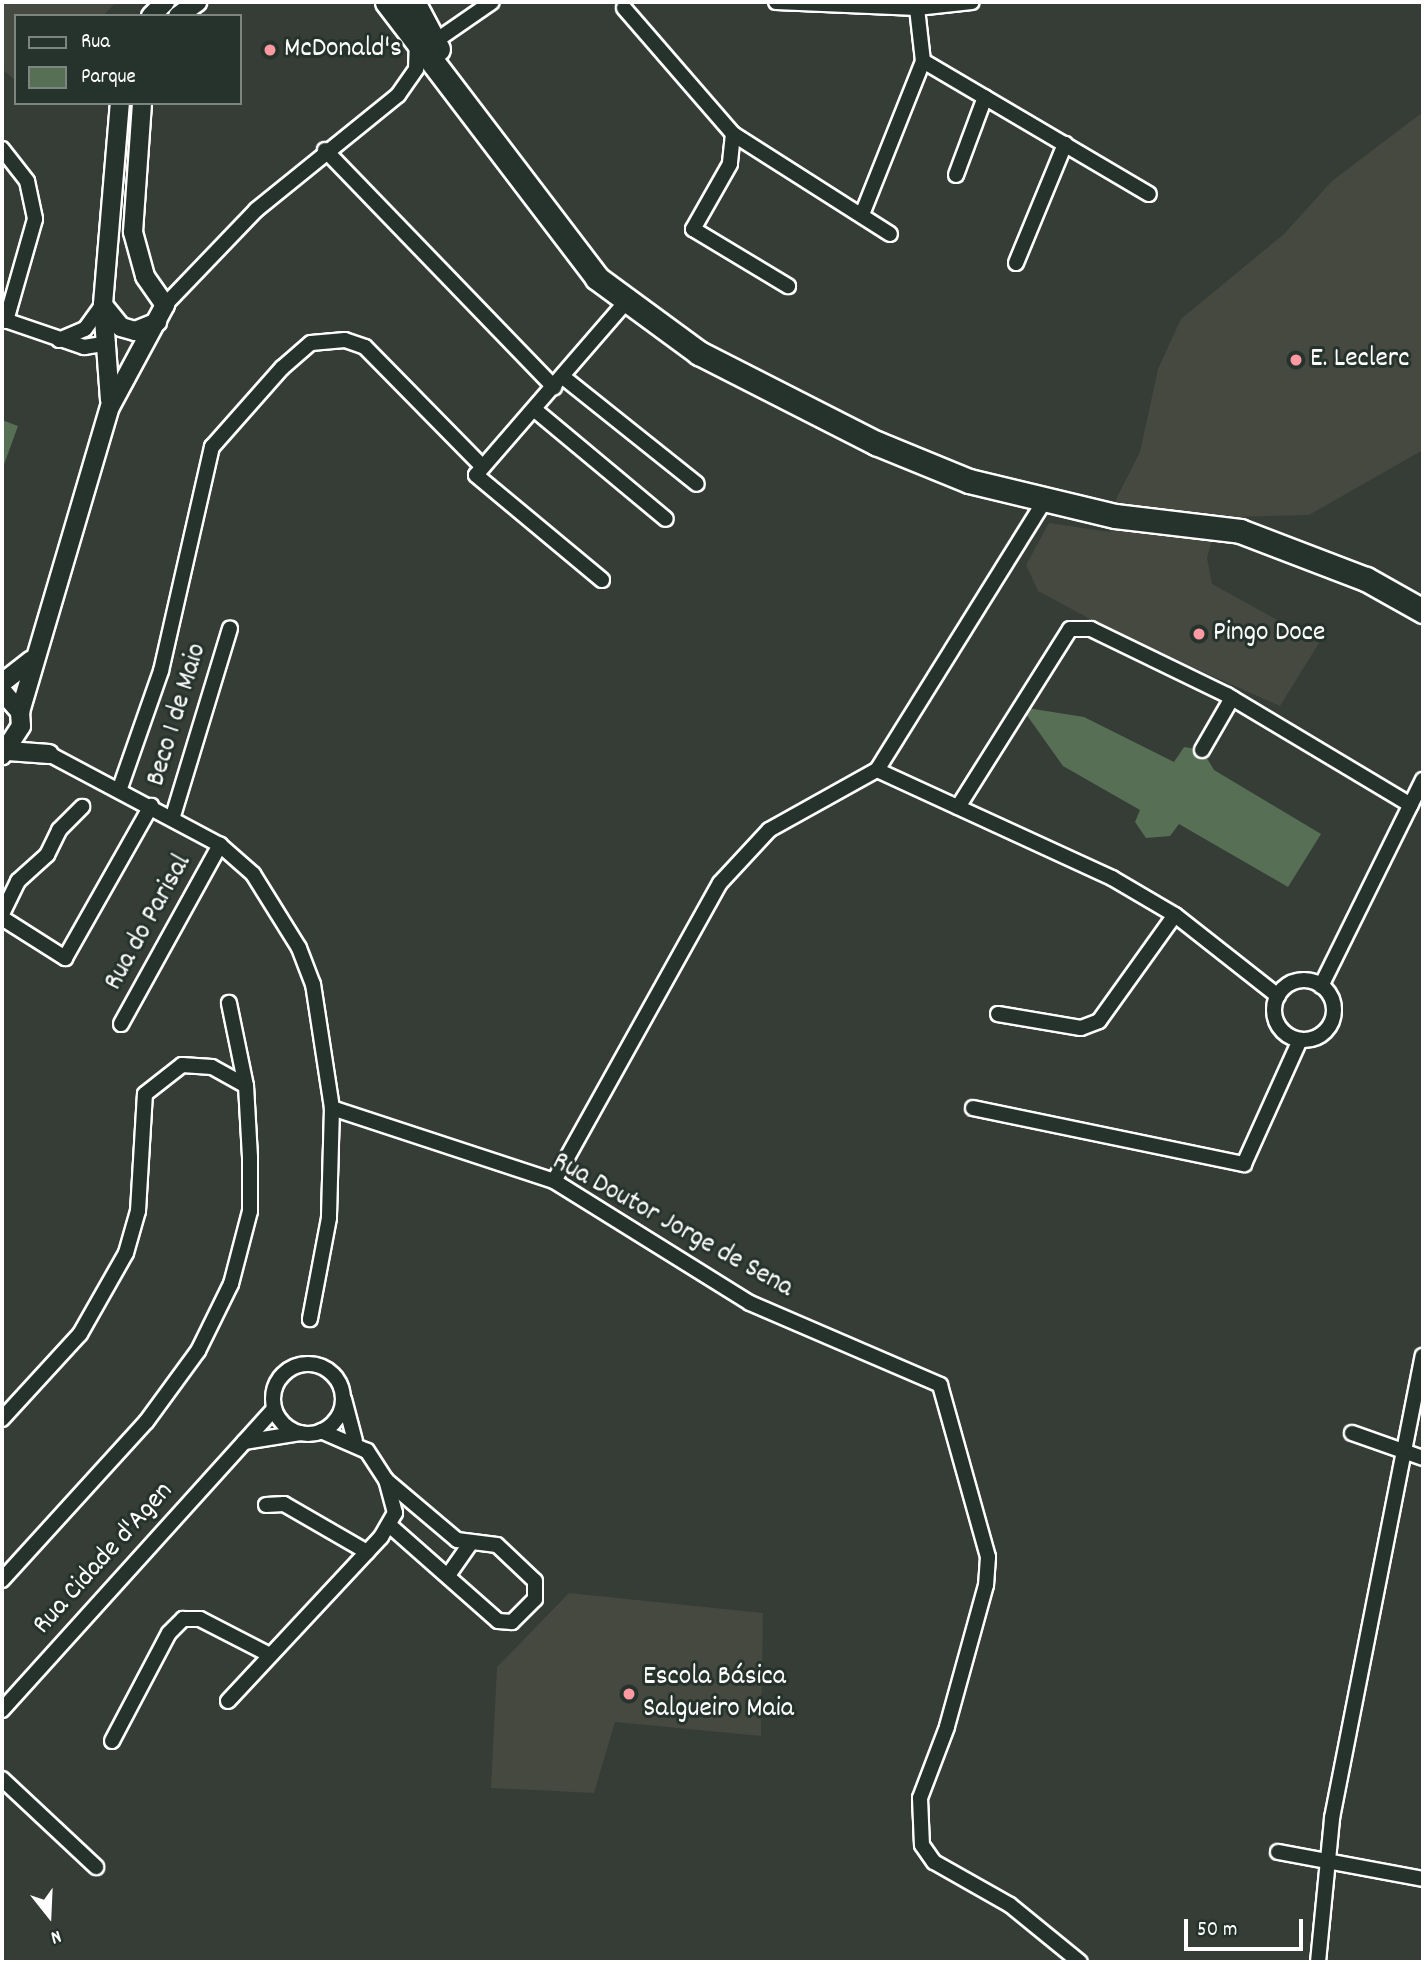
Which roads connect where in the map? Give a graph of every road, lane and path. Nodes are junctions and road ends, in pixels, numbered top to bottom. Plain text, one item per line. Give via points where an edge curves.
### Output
1 (197, 2) edge
2 (387, 2) edge
3 (413, 2) edge
4 (492, 2) edge
5 (776, 2) edge
6 (785, 2) edge
7 (972, 2) edge
8 (624, 8) dead end
9 (918, 8) junction
10 (181, 14) edge
11 (425, 40) junction
12 (923, 61) junction
13 (985, 97) junction
14 (120, 105) edge
15 (142, 105) edge
16 (733, 134) junction
17 (1065, 144) junction
18 (2, 149) edge
19 (325, 150) junction
20 (956, 175) dead end
21 (1149, 194) dead end
22 (863, 212) junction
23 (890, 234) dead end
24 (1016, 263) dead end
25 (788, 286) dead end
26 (626, 302) junction
27 (103, 304) junction
28 (165, 305) junction
29 (4, 320) edge
30 (157, 323) junction
31 (59, 340) junction
32 (108, 343) junction
33 (83, 348) junction
34 (113, 377) junction
35 (559, 382) junction
36 (110, 407) junction
37 (535, 410) junction
38 (483, 467) junction
39 (697, 484) dead end
40 (1045, 500) junction
41 (666, 519) dead end
42 (602, 580) dead end
43 (1423, 611) edge
44 (230, 628) dead end
45 (31, 660) junction
46 (2, 682) edge
47 (2, 691) edge
48 (1232, 698) junction
49 (21, 719) junction
50 (1202, 750) dead end
51 (5, 753) edge
52 (49, 754) junction
53 (877, 770) junction
54 (1423, 780) edge
55 (120, 788) junction
56 (151, 806) junction
57 (1411, 806) junction
58 (82, 807) dead end
59 (958, 807) junction
60 (173, 816) junction
61 (220, 845) junction
62 (1175, 915) junction
63 (2, 916) edge
64 (1321, 986) junction
65 (1278, 996) junction
66 (229, 1003) dead end
67 (998, 1014) dead end
68 (121, 1024) dead end
69 (1300, 1040) junction
70 (246, 1086) junction
71 (332, 1108) junction
72 (973, 1108) dead end
73 (554, 1181) junction
74 (310, 1319) dead end
75 (1423, 1356) edge
76 (343, 1396) junction
77 (274, 1409) junction
78 (2, 1419) edge
79 (321, 1431) junction
80 (300, 1433) junction
81 (1352, 1433) dead end
82 (355, 1441) junction
83 (244, 1442) junction
84 (1404, 1452) junction
85 (1423, 1458) edge
86 (386, 1480) junction
87 (266, 1505) dead end
88 (389, 1525) junction
89 (471, 1542) junction
90 (367, 1552) junction
91 (449, 1574) junction
92 (2, 1580) edge
93 (270, 1655) junction
94 (228, 1701) dead end
95 (2, 1710) edge
96 (111, 1741) dead end
97 (2, 1779) edge
98 (1278, 1852) dead end
99 (1328, 1860) junction
100 (96, 1867) dead end
101 (1423, 1880) edge
102 (1080, 1962) edge
103 (1318, 1962) edge

1 - 10 street
2 - 11 main road
3 - 11 main road
4 - 11 street
5 - 6 street
6 - 9 street
7 - 9 street
8 - 16 street
9 - 12 street
11 - 19 street via 398,95
11 - 26 main road via 574,251
12 - 13 street
12 - 22 street
13 - 17 street
13 - 20 street
14 - 27 street
15 - 28 street via 133,232 145,276
16 - 22 street
16 - 25 street via 730,164 693,229
17 - 21 street
17 - 24 street
18 - 29 street via 27,181 35,219
19 - 28 street
19 - 35 street
22 - 23 street
26 - 35 street
26 - 40 main road via 752,383 876,443 969,481
27 - 30 street via 121,327 135,331
27 - 31 street via 85,329
27 - 32 street
28 - 30 street
29 - 31 street
30 - 36 street
31 - 33 street
32 - 33 street
32 - 34 street
33 - 34 street
34 - 36 street
35 - 37 street
35 - 39 street
36 - 45 street
37 - 38 street
37 - 41 street
38 - 42 street via 476,475
38 - 55 street via 365,347 345,340 312,342 282,368 212,447 161,671
40 - 43 main road via 1115,516 1240,531 1366,579
40 - 53 street
44 - 60 street, Beco 1 de Maio
45 - 46 street
45 - 49 street
47 - 49 street
48 - 50 street
48 - 57 street
48 - 59 street via 1091,629 1070,629
49 - 51 street
49 - 52 street
51 - 52 street
52 - 55 street
53 - 59 street
53 - 73 street via 769,830 737,859
54 - 57 street
55 - 56 street
56 - 60 street
56 - 63 street via 65,958
57 - 64 street
58 - 63 street via 59,830 47,855 18,881
59 - 62 street via 1112,878
60 - 61 street
61 - 68 street, Rua do Parisal
61 - 71 street via 253,874 299,948 313,984
62 - 65 street
62 - 67 street via 1099,1021 1081,1028
64 - 65 street via 1302,981
64 - 69 street via 1333,1002 1332,1022 1318,1037
65 - 69 street via 1278,1023
66 - 70 street
69 - 72 street via 1244,1164
70 - 78 street via 212,1068 182,1065 145,1094 138,1211 126,1253 80,1334
70 - 92 street via 250,1211 231,1284 198,1351 146,1422
71 - 73 street, Rua Doutor Jorge de Sena
71 - 74 street via 330,1218
73 - 102 street, Rua Doutor Jorge de Sena via 750,1303 940,1385 987,1566 947,1727 920,1798 922,1845 934,1862 1027,1917
75 - 84 street
76 - 77 street via 326,1368 303,1364 275,1386
76 - 79 street via 338,1417
76 - 82 street
77 - 80 street
77 - 83 street, Rua Cidade d'Agen
79 - 80 street
79 - 82 street
80 - 83 street
81 - 84 street
82 - 86 street
83 - 95 street, Rua Cidade d'Agen
84 - 85 street
84 - 99 street
86 - 88 street via 396,1513
86 - 89 street via 457,1540
87 - 90 street via 284,1504
88 - 90 street
88 - 91 street
89 - 91 street
89 - 91 street via 497,1545 535,1581 535,1599 512,1622 498,1621
90 - 93 street
93 - 94 street
93 - 96 street via 201,1619 183,1619 169,1633
97 - 100 street
98 - 99 street
99 - 101 street
99 - 103 street

